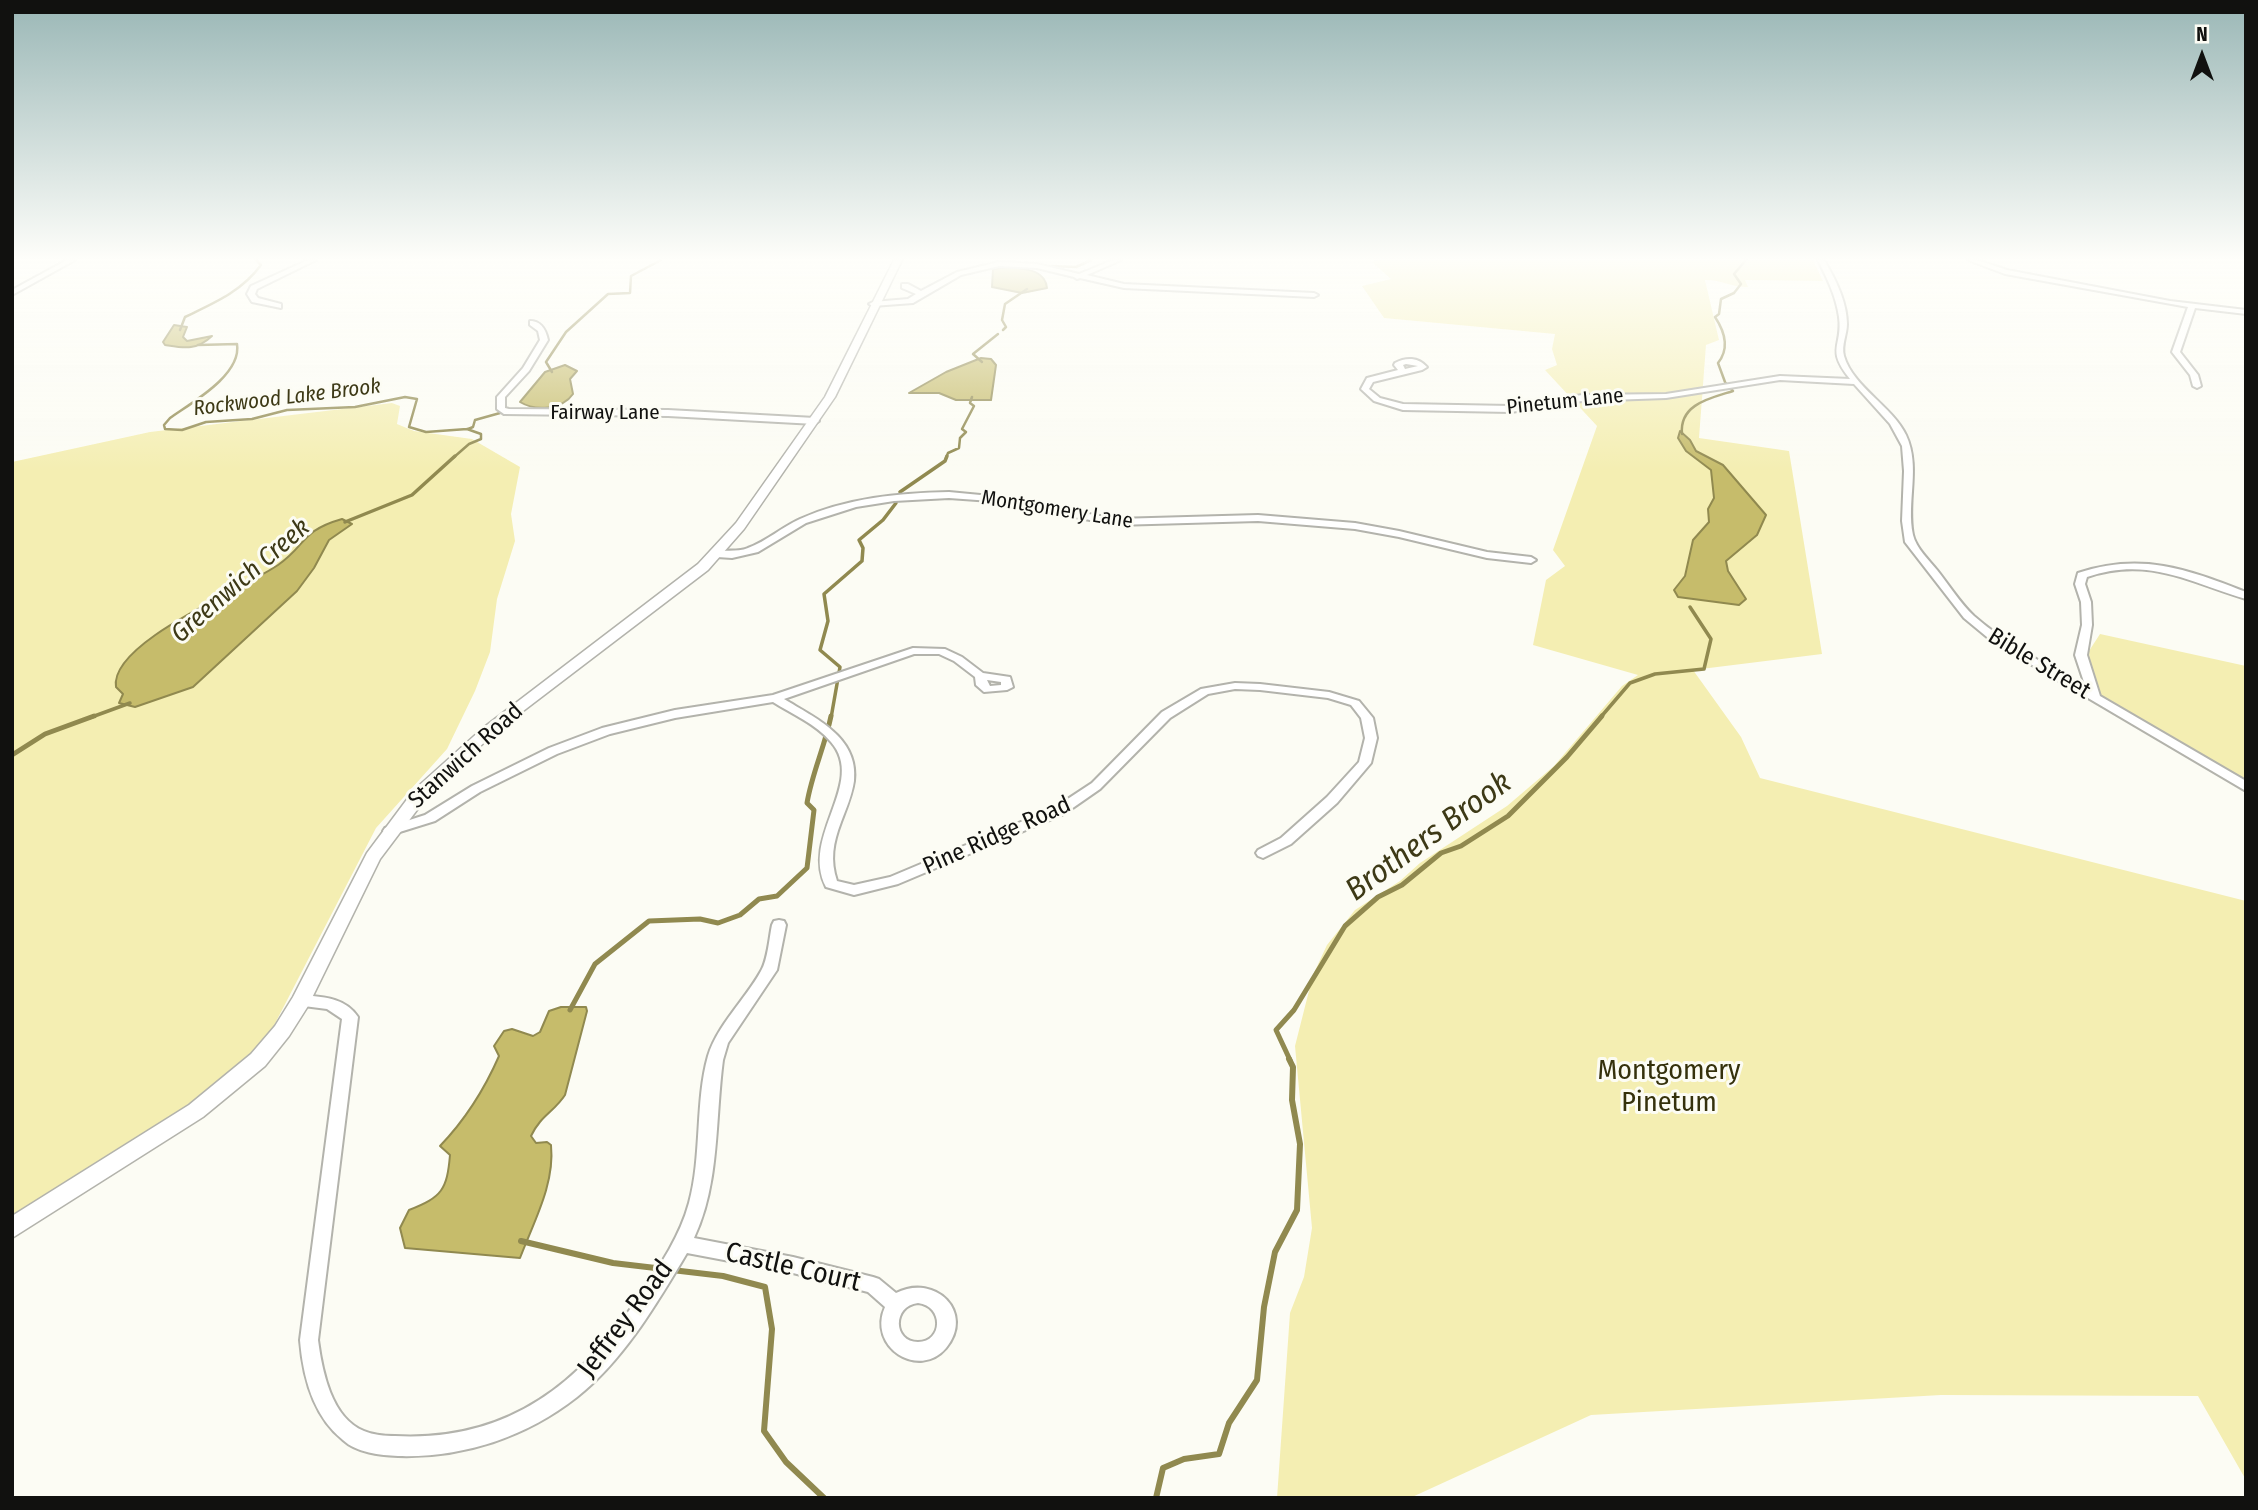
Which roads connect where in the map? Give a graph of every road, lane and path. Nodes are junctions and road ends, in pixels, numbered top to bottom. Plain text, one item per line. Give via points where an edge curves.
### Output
1 (542, 330) edge
2 (861, 330) edge
3 (1842, 330) edge
4 (2183, 330) edge
5 (1402, 370) dead end
6 (1856, 382) junction
7 (2197, 386) dead end
8 (1723, 387) joint
9 (815, 421) junction
10 (717, 554) junction
11 (1531, 561) dead end
12 (2246, 596) edge
13 (848, 673) joint
14 (980, 676) dead end
15 (830, 680) joint
16 (775, 698) junction
17 (2095, 698) junction
18 (2246, 787) edge
19 (390, 831) junction
20 (1263, 853) dead end
21 (779, 925) dead end
22 (301, 1001) junction
23 (12, 1227) edge
24 (682, 1244) junction
25 (897, 1305) dead end

1 - 9 street, Fairway Lane via 544,340 527,369 500,397 507,412 668,413
2 - 9 street, Stanwich Road
3 - 6 street, Bible Street via 1839,356
4 - 7 street via 2176,352 2194,374
5 - 8 street, Pinetum Lane via 1370,380 1365,389 1368,394 1402,407 1493,409 1582,398 1666,396
6 - 8 street, Pinetum Lane via 1797,377
6 - 17 street, Bible Street via 1894,423 1904,441 1910,483 1906,528 1916,552 1985,632
9 - 10 street, Stanwich Road
10 - 11 street, Montgomery Lane via 747,554 824,513 909,497 954,495 1111,521 1274,519 1355,526 1496,559
10 - 19 street, Stanwich Road via 480,737 429,784
12 - 17 street via 2194,577 2137,565 2113,565 2082,575 2087,625 2081,655
13 - 14 street via 912,651 933,650 958,659
13 - 15 street
15 - 16 street
16 - 19 street via 606,731 476,789 430,818
16 - 20 street, Pine Ridge Road via 830,736 845,756 848,778 824,847 824,865 831,884 854,890 892,881 1070,804 1096,786 1166,715 1205,691 1260,687 1329,695 1355,703 1367,718 1371,738 1365,763 1286,841
17 - 18 street, Bible Street
19 - 22 street, Stanwich Road via 362,876
21 - 24 street, Jeffrey Road via 770,970 721,1041 715,1060 703,1178
22 - 23 street, Stanwich Road via 269,1048 223,1091 171,1129
22 - 24 street, Jeffrey Road via 330,1003 349,1017 309,1340 312,1376 322,1402 351,1436 377,1445 439,1446 476,1440 515,1425 572,1388 600,1362
24 - 25 street, Castle Court via 873,1285

